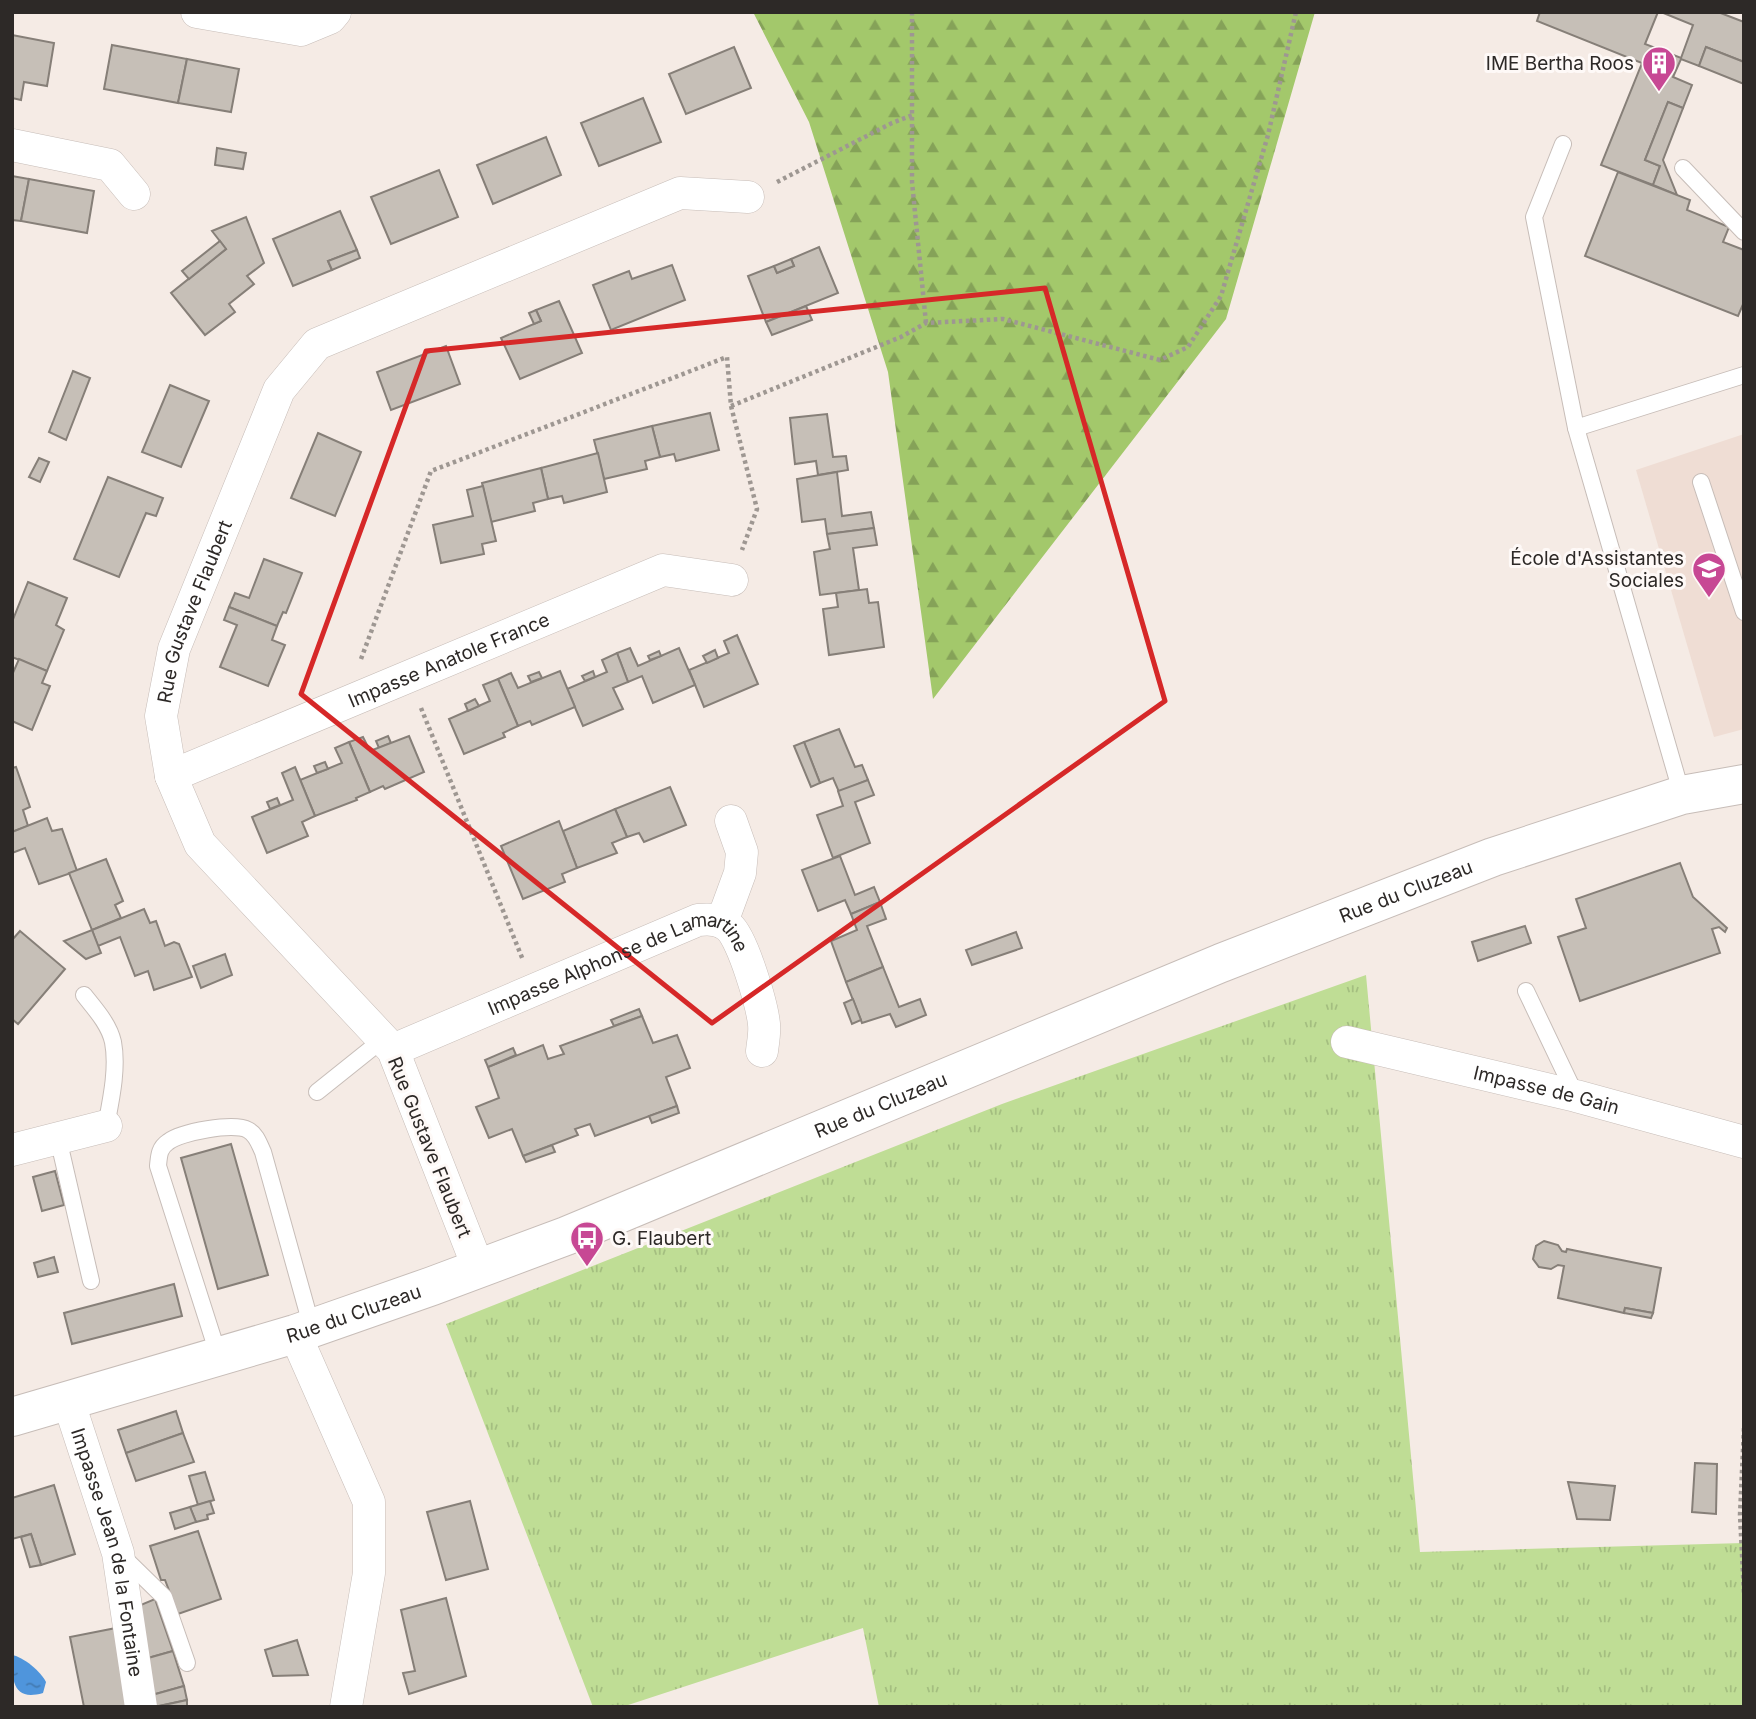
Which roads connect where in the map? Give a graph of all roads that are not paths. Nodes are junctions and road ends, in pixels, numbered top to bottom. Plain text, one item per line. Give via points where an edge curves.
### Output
1 (197, 12) edge
2 (335, 12) edge
3 (1563, 144) dead end
4 (12, 145) edge
5 (1683, 168) dead end
6 (134, 194) dead end
7 (748, 197) road end
8 (1744, 232) edge
9 (1744, 375) edge
10 (1576, 428) junction
11 (1701, 482) dead end
12 (732, 580) road end
13 (1744, 612) edge
14 (171, 776) junction
15 (1744, 784) edge
16 (1682, 795) junction
17 (731, 821) dead end
18 (722, 922) junction
19 (1526, 991) dead end
20 (84, 995) dead end
21 (1348, 1042) dead end
22 (388, 1045) junction
23 (762, 1051) dead end
24 (317, 1092) dead end
25 (1576, 1097) junction
26 (106, 1126) joint
27 (58, 1138) junction
28 (1744, 1142) edge
29 (12, 1150) edge
30 (478, 1267) junction
31 (91, 1281) dead end
32 (304, 1331) junction
33 (219, 1357) junction
34 (68, 1400) junction
35 (12, 1417) edge
36 (118, 1553) junction
37 (187, 1663) dead end
38 (141, 1707) edge
39 (346, 1707) edge

1 - 2 street via 301,30
3 - 10 lane via 1534,217
4 - 6 street via 110,164
5 - 8 lane
7 - 14 street, Rue Gustave Flaubert via 680,193 317,344 279,390 174,649 161,716
9 - 10 lane
10 - 16 lane
11 - 13 lane
12 - 14 street, Impasse Anatole France via 663,570
14 - 22 street, Rue Gustave Flaubert via 200,844
15 - 16 main road, Rue du Cluzeau
16 - 30 main road, Rue du Cluzeau via 1493,857 1221,963 566,1236
17 - 18 street via 742,852 740,873
18 - 22 street, Impasse Alphonse de Lamartine via 698,920 536,990
18 - 23 street, Impasse Alphonse de Lamartine via 739,940 761,1006
19 - 25 lane
20 - 26 lane via 103,1018 113,1041
21 - 25 street, Impasse de Gain
22 - 24 lane
22 - 30 street, Rue Gustave Flaubert
25 - 28 street, Impasse de Gain
26 - 27 street
27 - 29 street
27 - 31 lane
30 - 32 main road, Rue du Cluzeau
32 - 33 main road, Rue du Cluzeau
32 - 33 lane via 256,1137 232,1126 177,1137 159,1152 158,1166
32 - 39 street via 369,1502 369,1573
33 - 34 main road, Rue du Cluzeau
34 - 35 main road, Rue du Cluzeau
34 - 36 street, Impasse Jean de la Fontaine
36 - 37 lane via 164,1597
36 - 38 street, Impasse Jean de la Fontaine

